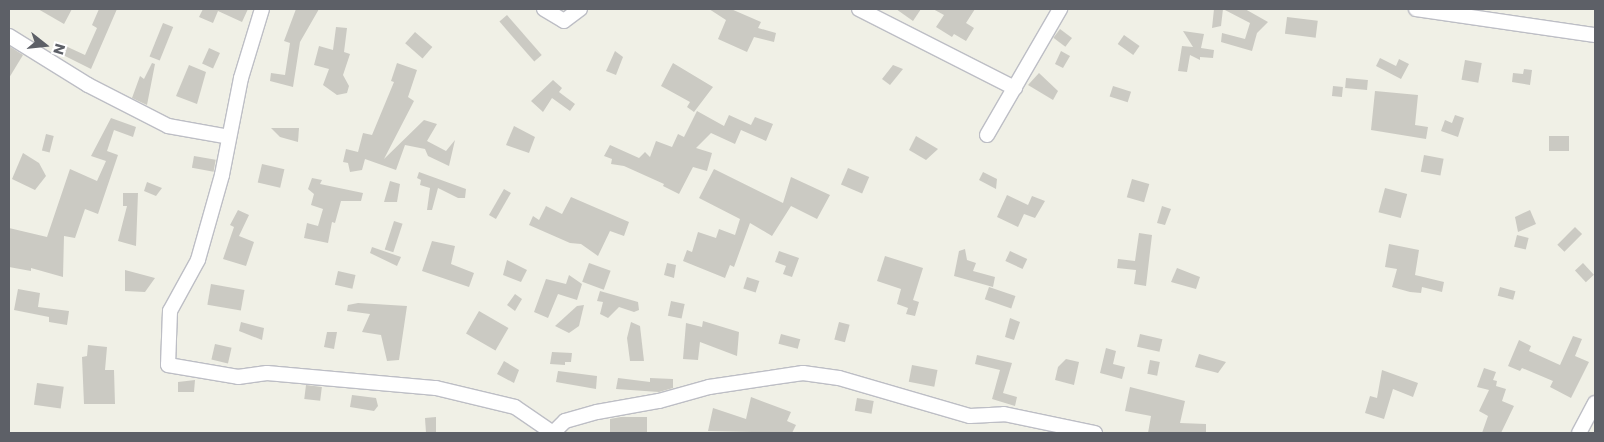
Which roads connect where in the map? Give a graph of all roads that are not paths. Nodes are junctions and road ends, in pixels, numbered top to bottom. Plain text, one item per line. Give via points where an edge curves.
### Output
1 (262, 9) edge
2 (544, 9) edge
3 (580, 9) edge
4 (859, 9) edge
5 (1060, 9) edge
6 (1416, 9) edge
7 (1595, 35) edge
8 (9, 36) edge
9 (1015, 88) junction
10 (986, 135) dead end
11 (229, 137) junction
12 (1595, 403) edge
13 (553, 433) edge
14 (1095, 433) edge
15 (1579, 433) edge

1 - 11 street via 241,78
2 - 3 street via 564,22
4 - 9 street
5 - 9 street
6 - 7 street
8 - 11 street via 88,85 168,126
9 - 10 street
11 - 13 street via 198,260 170,311 168,365 238,377 276,374 436,388 516,407
12 - 15 street
13 - 14 street via 565,421 597,412 659,401 709,387 803,373 839,378 970,416 1004,414

